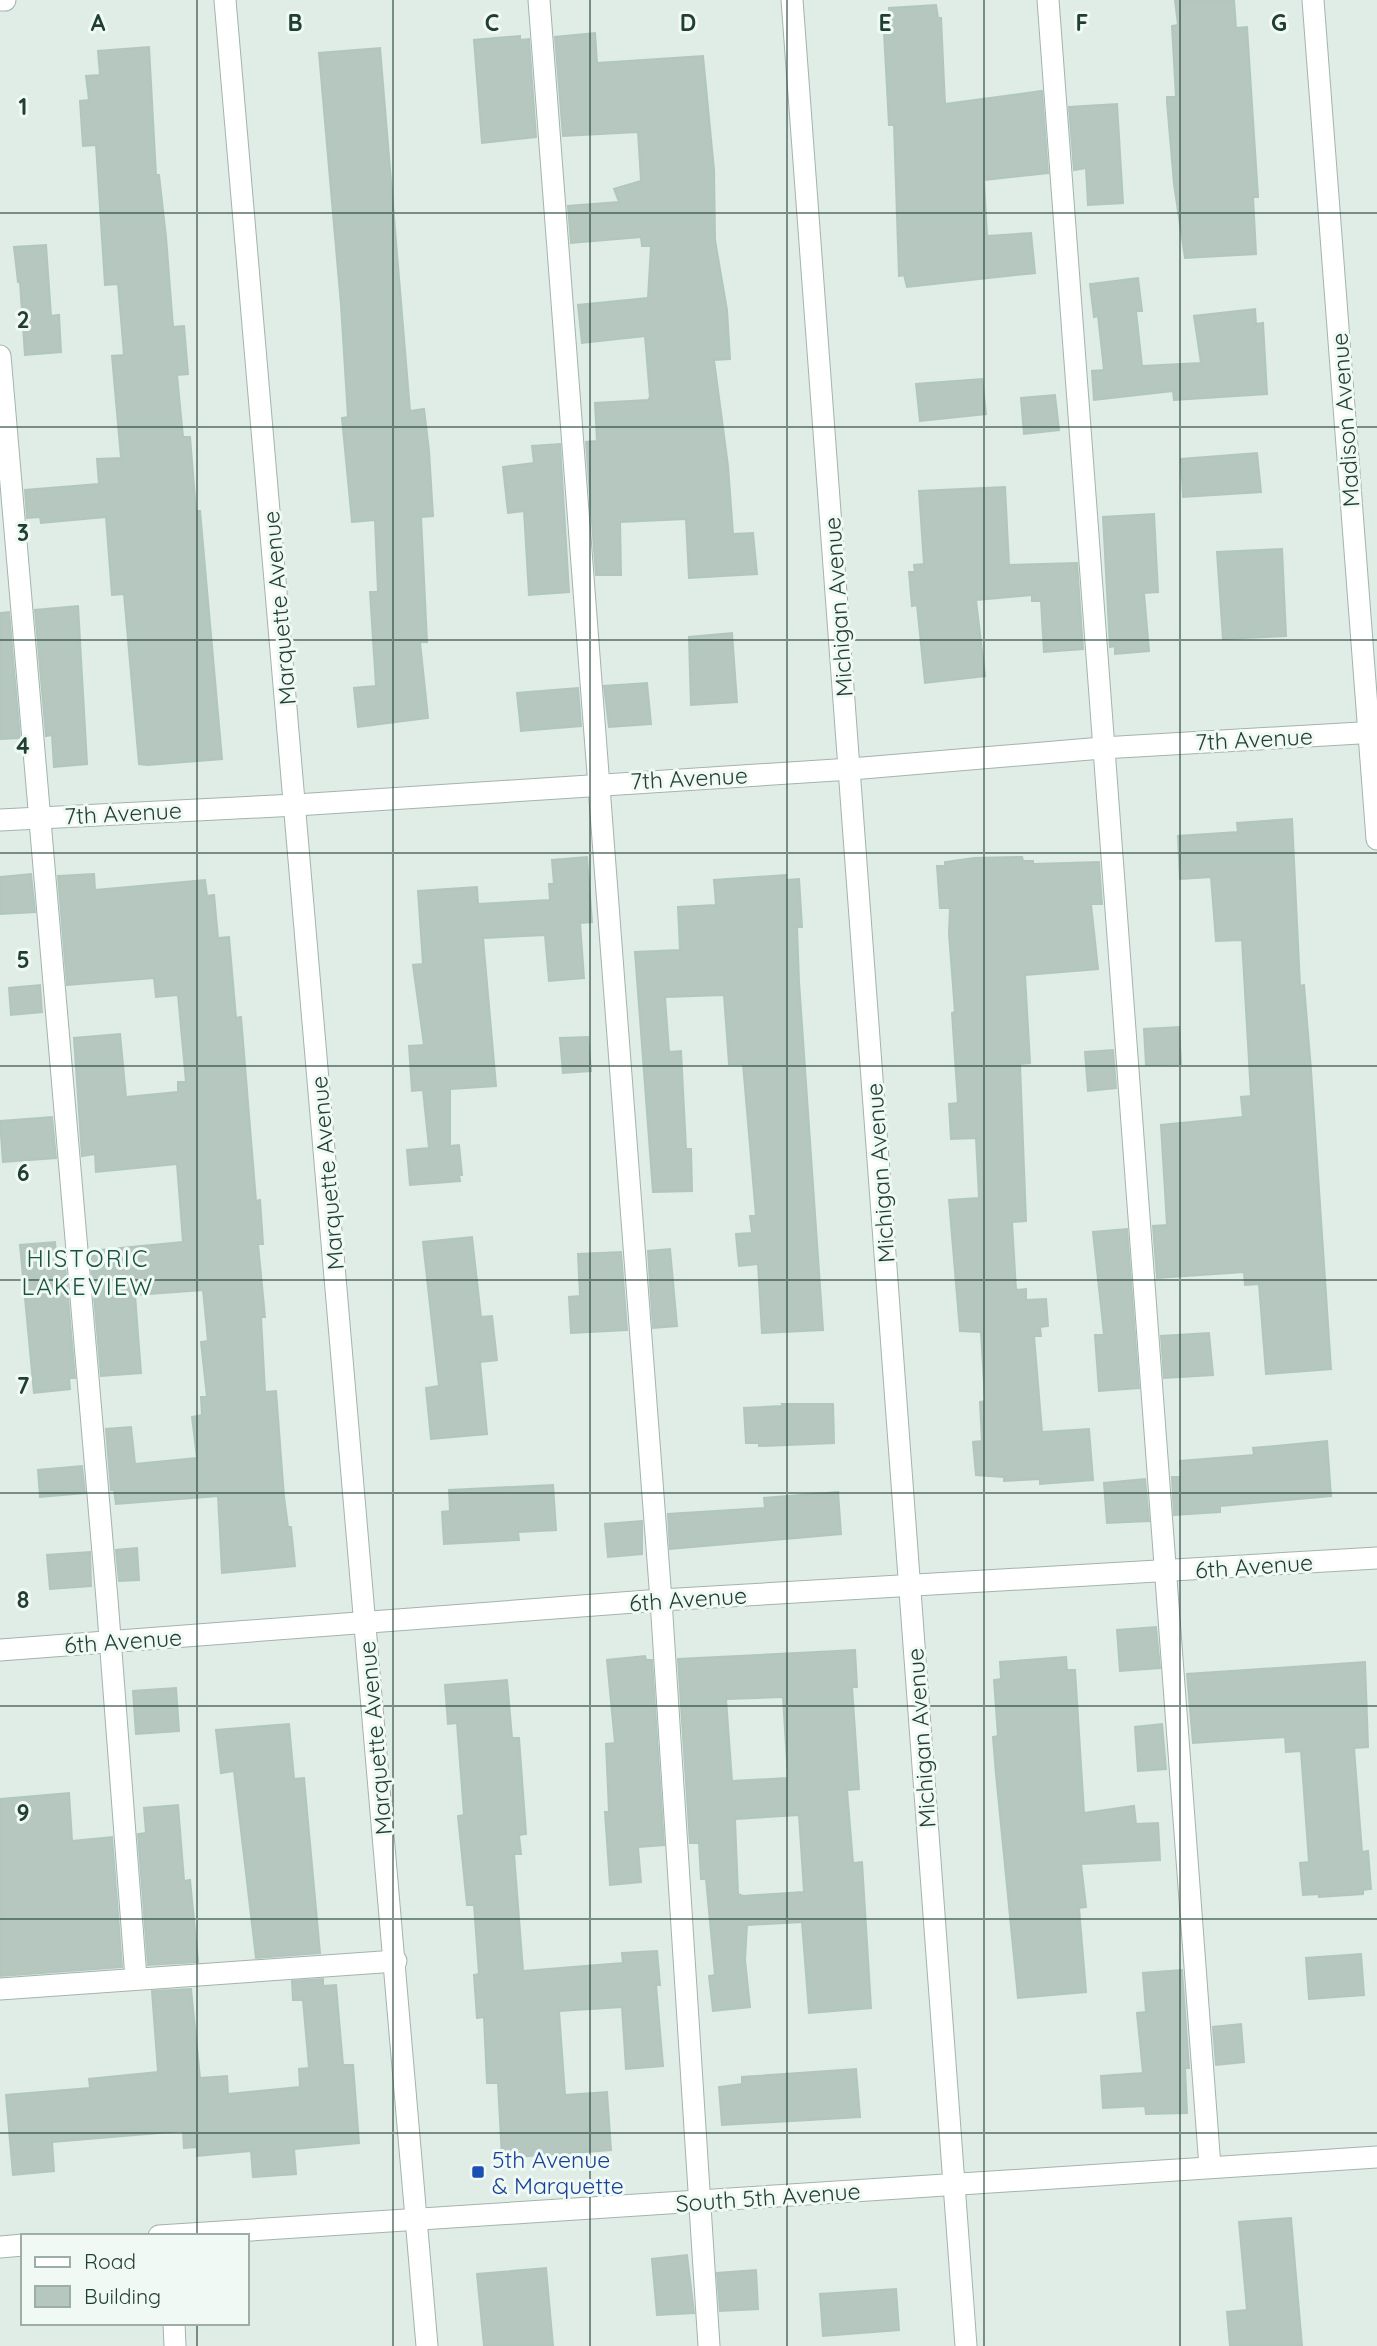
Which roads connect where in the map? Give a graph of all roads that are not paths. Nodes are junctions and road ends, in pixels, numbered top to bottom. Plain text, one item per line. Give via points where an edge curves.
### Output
1 (225, 0) edge
2 (539, 0) edge
3 (792, 0) edge
4 (1048, 0) edge
5 (1313, 0) edge
6 (0, 356) edge
7 (1373, 732) edge
8 (1102, 748) junction
9 (851, 769) junction
10 (597, 784) junction
11 (296, 805) junction
12 (38, 817) junction
13 (0, 820) edge
14 (1377, 839) edge
15 (1377, 1558) edge
16 (1167, 1572) junction
17 (910, 1586) junction
18 (661, 1600) junction
19 (365, 1623) junction
20 (111, 1642) junction
21 (0, 1650) edge
22 (396, 1961) junction
23 (136, 1978) junction
24 (0, 1989) edge
25 (1377, 2157) edge
26 (1210, 2167) junction
27 (955, 2185) junction
28 (698, 2202) junction
29 (416, 2218) junction
30 (195, 2234) edge
31 (21, 2245) edge
32 (0, 2247) edge
33 (174, 2325) edge
34 (175, 2346) edge
35 (428, 2346) edge
36 (709, 2346) edge
37 (966, 2346) edge

1 - 11 street, Marquette Avenue
2 - 10 street
3 - 9 street, Michigan Avenue
4 - 8 street
5 - 7 street, Madison Avenue
6 - 12 street
7 - 8 street, 7th Avenue
7 - 14 street, Madison Avenue
8 - 9 street, 7th Avenue
8 - 16 street
9 - 10 street, 7th Avenue
9 - 17 street, Michigan Avenue
10 - 11 street, 7th Avenue
10 - 18 street
11 - 12 street, 7th Avenue
11 - 19 street, Marquette Avenue
12 - 13 street, 7th Avenue
12 - 20 street
15 - 16 street, 6th Avenue
16 - 17 street, 6th Avenue
16 - 26 street
17 - 18 street, 6th Avenue
17 - 27 street, Michigan Avenue
18 - 19 street, 6th Avenue
18 - 28 street
19 - 20 street, 6th Avenue
19 - 22 street, Marquette Avenue
20 - 21 street, 6th Avenue
20 - 23 street
22 - 23 street
22 - 29 street, Marquette Avenue
23 - 24 street
25 - 26 street, South 5th Avenue
26 - 27 street, South 5th Avenue
27 - 28 street, South 5th Avenue
27 - 37 street, Michigan Avenue
28 - 29 street, South 5th Avenue
28 - 36 street
29 - 30 street, South 5th Avenue
29 - 35 street, Marquette Avenue
31 - 32 street
33 - 34 street

